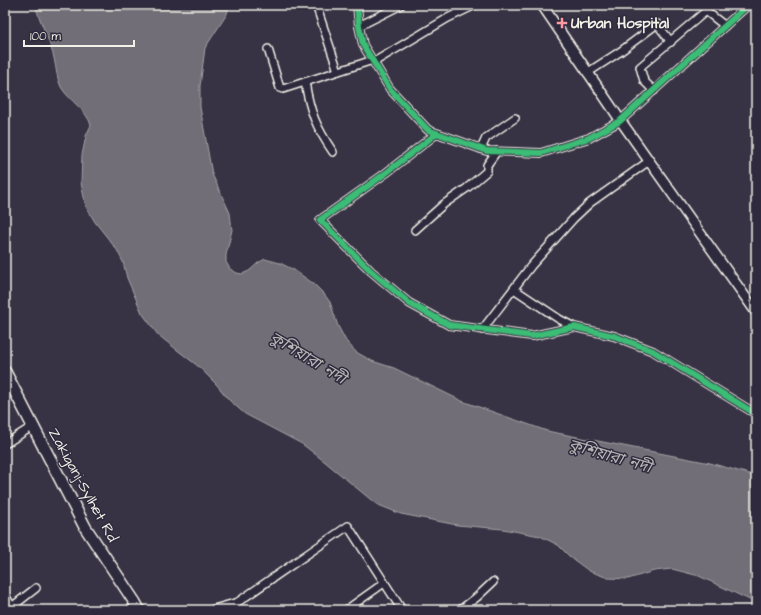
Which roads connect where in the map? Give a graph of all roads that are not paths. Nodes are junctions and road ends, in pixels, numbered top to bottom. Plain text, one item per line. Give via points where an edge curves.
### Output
1 (316, 5) edge
2 (356, 5) edge
3 (401, 5) edge
4 (475, 5) edge
5 (542, 5) edge
6 (748, 5) edge
7 (705, 8) edge
8 (359, 26) junction
9 (724, 26) junction
10 (671, 42) junction
11 (268, 49) dead end
12 (373, 61) junction
13 (338, 71) junction
14 (588, 73) junction
15 (305, 82) junction
16 (654, 91) junction
17 (515, 118) dead end
18 (620, 121) junction
19 (436, 134) junction
20 (482, 149) junction
21 (497, 151) junction
22 (334, 152) dead end
23 (649, 161) junction
24 (415, 230) dead end
25 (514, 289) junction
26 (756, 312) edge
27 (574, 327) junction
28 (482, 330) junction
29 (5, 372) edge
30 (756, 414) edge
31 (33, 426) junction
32 (5, 444) edge
33 (493, 582) dead end
34 (384, 583) junction
35 (36, 588) dead end
36 (5, 595) edge
37 (237, 607) edge
38 (10, 608) edge
39 (139, 610) edge
40 (214, 610) edge
41 (225, 610) edge
42 (346, 610) edge
43 (402, 610) edge
44 (460, 610) edge

1 - 13 street
2 - 8 street
3 - 8 street
4 - 12 street
5 - 14 street
6 - 9 street
7 - 9 street
7 - 10 street
8 - 12 street via 363,45
9 - 16 street
10 - 14 street via 657,24
10 - 16 street via 640,67 644,81
11 - 15 street via 280,88 290,88
12 - 13 street
12 - 19 street via 390,89 428,130
13 - 15 street
14 - 18 street
15 - 22 street via 315,122
16 - 18 street
17 - 20 street via 486,138
18 - 21 street via 589,138 541,153
18 - 23 street
19 - 20 street
19 - 28 street via 320,220 371,271 409,303 449,325
20 - 21 street
21 - 24 street via 487,165 487,171
23 - 25 street via 590,203 574,218
23 - 26 street
25 - 27 street
25 - 28 street
27 - 28 street via 532,336
27 - 30 street via 614,336 653,351
29 - 31 main road, Zakiganj-Sylhet Rd
31 - 32 street
31 - 39 main road, Zakiganj-Sylhet Rd via 85,527
33 - 44 street
34 - 37 street via 348,526
34 - 42 street
34 - 43 street
35 - 38 street
36 - 38 street
37 - 40 street
37 - 41 street

